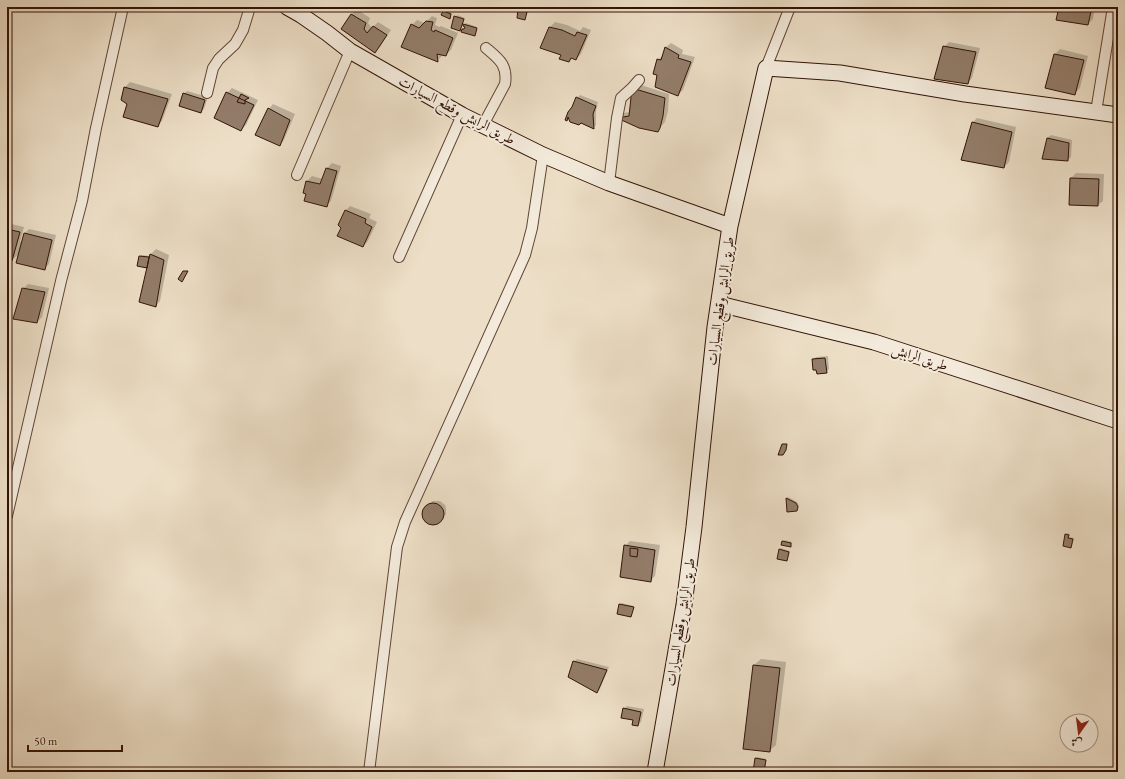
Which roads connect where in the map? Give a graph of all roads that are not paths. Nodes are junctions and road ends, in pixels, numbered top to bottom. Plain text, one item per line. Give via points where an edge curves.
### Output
1 (123, 7) edge
2 (250, 7) edge
3 (287, 7) edge
4 (790, 7) edge
5 (1113, 7) edge
6 (486, 48) dead end
7 (350, 51) junction
8 (766, 68) junction
9 (639, 80) dead end
10 (207, 93) dead end
11 (1096, 112) junction
12 (462, 115) junction
13 (1118, 115) edge
14 (483, 125) junction
15 (543, 155) junction
16 (297, 175) dead end
17 (609, 183) junction
18 (730, 226) junction
19 (399, 258) dead end
20 (719, 304) junction
21 (1118, 421) edge
22 (7, 516) edge
23 (369, 772) edge
24 (655, 772) edge

1 - 22 street via 82,201
2 - 10 street via 243,30 235,44 213,68
3 - 7 main road, طريق الرابش وقطع السيارات via 308,19
4 - 8 street
5 - 11 street
6 - 14 street via 500,60 506,77 505,84
7 - 12 main road, طريق الرابش وقطع السيارات
7 - 16 street
8 - 11 main road via 840,73
8 - 18 main road
9 - 17 street via 621,98
11 - 13 main road
12 - 14 main road, طريق الرابش وقطع السيارات
12 - 19 street
14 - 15 main road, طريق الرابش وقطع السيارات
15 - 17 main road, طريق الرابش وقطع السيارات
15 - 23 street via 532,228 525,255 405,522 397,547
17 - 18 main road, طريق الرابش وقطع السيارات
18 - 20 main road, طريق الرابش وقطع السيارات
20 - 21 main road, طريق الرابش via 874,342
20 - 24 main road, طريق الرابش وقطع السيارات via 684,605

